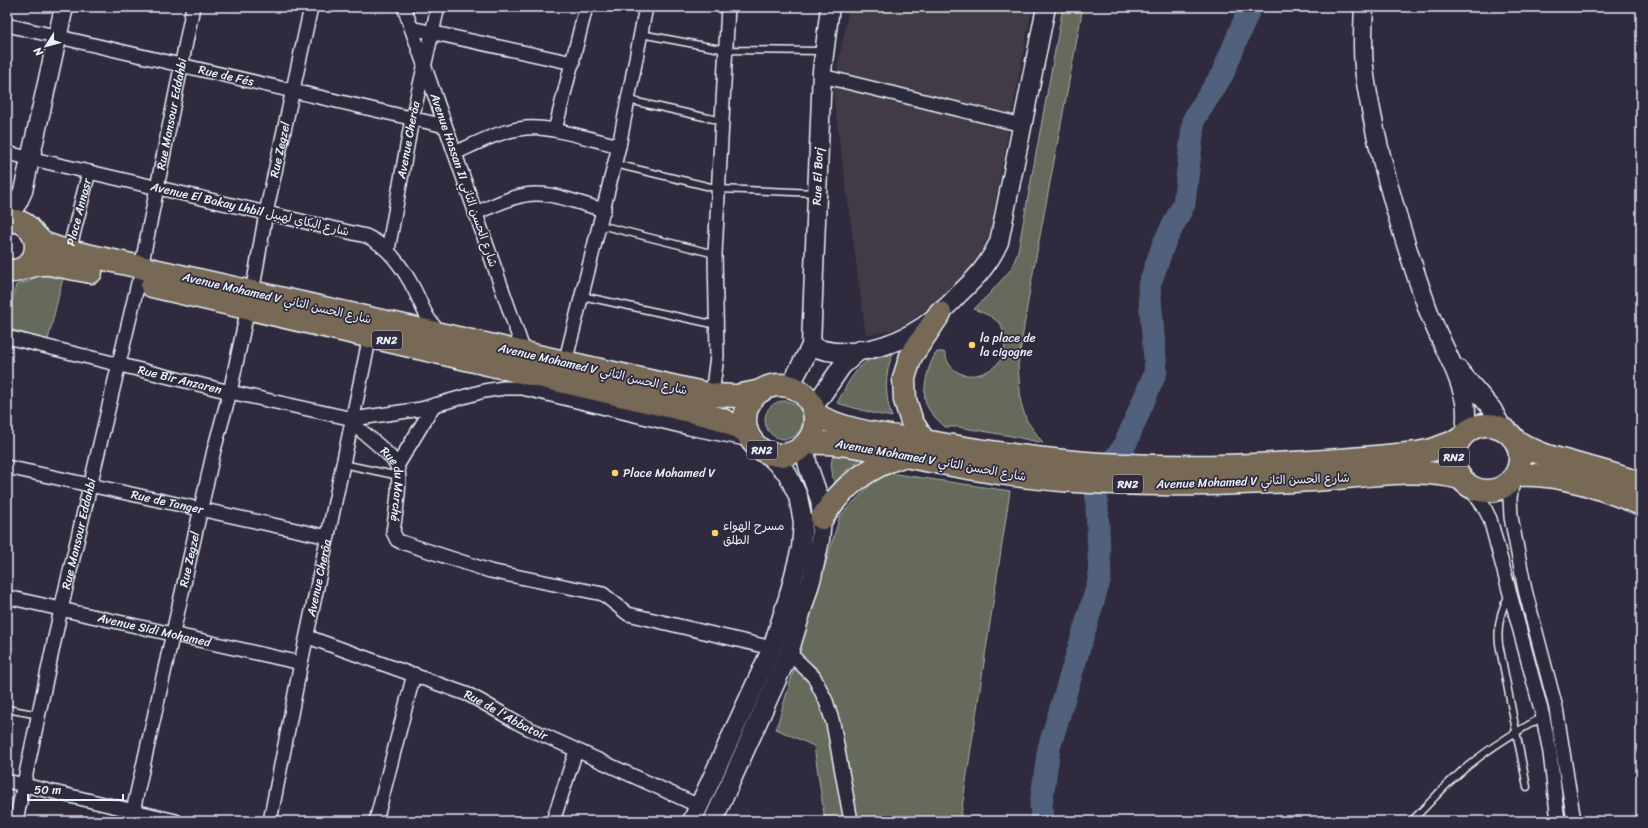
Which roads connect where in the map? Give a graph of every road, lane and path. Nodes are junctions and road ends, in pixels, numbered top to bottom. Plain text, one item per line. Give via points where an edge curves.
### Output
1 (64, 7) edge
2 (193, 7) edge
3 (311, 7) edge
4 (404, 7) edge
5 (438, 7) edge
6 (586, 7) edge
7 (728, 7) edge
8 (830, 7) edge
9 (1046, 7) edge
10 (1364, 7) edge
11 (643, 8) edge
12 (7, 25) edge
13 (411, 28) junction
14 (432, 32) junction
15 (640, 34) junction
16 (57, 36) junction
17 (726, 50) junction
18 (825, 51) junction
19 (572, 63) junction
20 (181, 65) junction
21 (424, 65) junction
22 (822, 76) junction
23 (292, 91) junction
24 (628, 100) junction
25 (412, 119) junction
26 (722, 120) junction
27 (1022, 125) junction
28 (445, 126) junction
29 (555, 130) junction
30 (619, 146) junction
31 (7, 153) edge
32 (454, 153) junction
33 (30, 158) junction
34 (615, 164) junction
35 (89, 172) junction
36 (157, 188) junction
37 (719, 189) junction
38 (23, 191) junction
39 (818, 193) junction
40 (604, 210) junction
41 (266, 213) junction
42 (475, 213) junction
43 (7, 220) edge
44 (600, 225) junction
45 (31, 230) junction
46 (388, 250) junction
47 (69, 251) junction
48 (715, 254) junction
49 (14, 272) edge
50 (140, 275) junction
51 (582, 296) junction
52 (250, 300) junction
53 (940, 313) junction
54 (717, 325) junction
55 (370, 336) junction
56 (444, 336) junction
57 (7, 337) edge
58 (810, 346) junction
59 (860, 350) junction
60 (524, 352) junction
61 (1451, 361) junction
62 (566, 363) junction
63 (119, 365) junction
64 (790, 386) junction
65 (761, 391) junction
66 (230, 392) junction
67 (712, 396) junction
68 (434, 405) junction
69 (814, 411) junction
70 (352, 421) junction
71 (1509, 435) junction
72 (1462, 436) junction
73 (754, 441) junction
74 (924, 441) junction
75 (806, 444) junction
76 (903, 456) junction
77 (343, 464) junction
78 (1007, 464) junction
79 (7, 467) edge
80 (398, 471) junction
81 (1249, 474) junction
82 (1514, 477) junction
83 (1464, 481) junction
84 (1641, 484) edge
85 (90, 485) junction
86 (1641, 504) edge
87 (201, 510) junction
88 (822, 518) junction
89 (328, 537) junction
90 (1525, 590) junction
91 (1510, 593) junction
92 (7, 597) edge
93 (61, 609) junction
94 (173, 634) junction
95 (308, 637) junction
96 (780, 650) junction
97 (301, 663) junction
98 (414, 674) junction
99 (7, 709) edge
100 (39, 715) junction
101 (1543, 717) junction
102 (1516, 732) junction
103 (576, 751) junction
104 (7, 781) edge
105 (24, 785) junction
106 (1527, 787) dead end
107 (133, 811) junction
108 (695, 813) edge
109 (16, 821) edge
110 (176, 821) edge
111 (270, 821) edge
112 (376, 821) edge
113 (553, 821) edge
114 (713, 821) edge
115 (851, 821) edge
116 (1411, 821) edge
117 (1558, 821) edge
118 (1574, 821) edge

1 - 16 main road
2 - 20 street, Rue Mansour Eddahbi
3 - 23 street, Rue Zegzel
4 - 13 street, Avenue Hassan II شارع الحسن الثاني
5 - 14 street, Avenue Cherâa
6 - 19 street
7 - 17 street
8 - 18 main road, Rue El Borj
9 - 27 main road
10 - 61 main road via 1364,68 1382,162 1426,306
11 - 15 street
12 - 16 street, Rue de Fés
13 - 14 street
13 - 21 street, Avenue Hassan II شارع الحسن الثاني
14 - 19 street
14 - 21 street, Avenue Cherâa
15 - 17 lane
15 - 24 street
16 - 20 street, Rue de Fés
16 - 33 main road
17 - 18 lane
17 - 26 street
18 - 22 main road, Rue El Borj
19 - 29 street
20 - 23 street, Rue de Fés
20 - 36 street, Rue Mansour Eddahbi
21 - 25 street, Avenue Cherâa
21 - 28 street, Avenue Hassan II شارع الحسن الثاني
22 - 27 street
22 - 39 main road, Rue El Borj
23 - 25 street, Rue de Fés
23 - 41 street, Rue Zegzel
24 - 26 lane
24 - 30 street
25 - 28 street, Rue de Fés
25 - 46 street, Avenue Cherâa
26 - 37 street
27 - 53 main road via 1002,228 993,256 985,268
28 - 32 street, Avenue Hassan II شارع الحسن الثاني
29 - 30 street
29 - 32 street via 527,128 508,131
30 - 34 street
31 - 33 street, Avenue El Bakay Lhbil شارع البكاي لهبيل
32 - 42 street, Avenue Hassan II شارع الحسن الثاني
33 - 35 street, Avenue El Bakay Lhbil شارع البكاي لهبيل
33 - 38 main road
34 - 37 lane
34 - 40 street
35 - 36 street, Avenue El Bakay Lhbil شارع البكاي لهبيل
35 - 47 street, Place Annasr
36 - 41 street, Avenue El Bakay Lhbil شارع البكاي لهبيل
36 - 50 street, Rue Mansour Eddahbi
37 - 39 lane
37 - 48 street
38 - 43 main road
38 - 45 main road via 23,210
39 - 58 main road, Rue El Borj
40 - 42 street via 536,194 518,197
40 - 44 street
41 - 46 street, Avenue El Bakay Lhbil شارع البكاي لهبيل via 366,236
41 - 52 street, Rue Zegzel
42 - 60 street, Avenue Hassan II شارع الحسن الثاني
43 - 45 highway, Avenue Mohamed V شارع الحسن الثاني / RN2 via 17,221
44 - 48 lane
44 - 51 street
45 - 47 highway, Avenue Mohamed V شارع الحسن الثاني / RN2 via 44,243
45 - 49 highway, Avenue Mohamed V شارع الحسن الثاني / RN2 via 36,240 34,256
46 - 56 street, Avenue El Bakay Lhbil شارع البكاي لهبيل via 410,281 430,322
47 - 50 highway, Avenue Mohamed V شارع الحسن الثاني / RN2
48 - 54 street
49 - 50 highway, Avenue Mohamed V شارع الحسن الثاني / RN2 via 39,264
50 - 52 highway, Avenue Mohamed V شارع الحسن الثاني / RN2
50 - 63 street, Rue Mansour Eddahbi
51 - 54 lane
51 - 62 street
52 - 55 highway, Avenue Mohamed V شارع الحسن الثاني / RN2
52 - 56 highway, Avenue Mohamed V شارع الحسن الثاني / RN2
52 - 66 street, Rue Zegzel
53 - 59 main road via 923,327 903,338 882,346
53 - 74 highway via 911,356 904,378 905,400 912,422
54 - 67 street via 717,356
55 - 70 street, Avenue Cherâa
55 - 73 highway, Avenue Mohamed V شارع الحسن الثاني / RN2 via 707,415 728,422
56 - 60 highway, Avenue Mohamed V شارع الحسن الثاني / RN2
57 - 63 street, Rue Bir Anzaren
58 - 59 main road via 822,351
58 - 64 main road
59 - 69 main road via 837,372
60 - 62 highway, Avenue Mohamed V شارع الحسن الثاني / RN2
61 - 71 main road via 1492,410
61 - 72 main road via 1465,403
62 - 67 highway, Avenue Mohamed V شارع الحسن الثاني / RN2
63 - 66 street, Rue Bir Anzaren
63 - 85 street, Rue Mansour Eddahbi
64 - 65 highway, RN2 via 770,386
64 - 69 highway, RN2 via 807,397
65 - 67 highway, Avenue Mohamed V شارع الحسن الثاني / RN2 via 737,396
65 - 73 highway, RN2 via 748,405 745,414 745,423
66 - 70 street, Rue Bir Anzaren
66 - 87 street, Rue Zegzel
68 - 70 street
68 - 73 street via 484,391 522,388
68 - 80 street
69 - 74 highway, Avenue Mohamed V شارع الحسن الثاني / RN2 via 844,427
69 - 75 highway via 815,429
70 - 77 street, Avenue Cherâa
70 - 80 street, Rue du Marché via 389,457
71 - 72 highway, RN2 via 1493,425 1483,424 1473,427
71 - 82 highway via 1520,450 1521,458
71 - 84 highway, RN2 via 1547,457 1601,470
72 - 81 highway, Avenue Mohamed V شارع الحسن الثاني / RN2 via 1432,450 1418,453 1329,461
72 - 83 highway, RN2 via 1455,450 1454,460 1456,469
73 - 75 highway, RN2 via 781,456 790,455
73 - 96 main road via 782,468 793,484 803,522 801,548
74 - 78 highway, Avenue Mohamed V شارع الحسن الثاني / RN2
75 - 76 highway, Avenue Mohamed V شارع الحسن الثاني / RN2 via 840,443
75 - 88 main road via 808,466 820,500
76 - 78 highway, Avenue Mohamed V شارع الحسن الثاني / RN2
76 - 88 highway via 875,466 850,483
77 - 80 lane
77 - 89 street, Avenue Cherâa
78 - 81 highway, Avenue Mohamed V شارع الحسن الثاني / RN2 via 1080,482 1128,484 1176,485
79 - 85 street, Rue de Tanger
80 - 96 street, Rue du Marché via 393,532 401,542 490,571 603,594 628,614
81 - 83 highway, Avenue Mohamed V شارع الحسن الثاني / RN2 via 1418,472 1447,474
82 - 83 highway, RN2 via 1506,486 1487,491 1477,489
82 - 86 highway via 1545,474 1601,489
82 - 90 street via 1510,498 1511,516
83 - 91 street via 1490,519
85 - 87 street, Rue de Tanger
85 - 93 street, Rue Mansour Eddahbi
87 - 89 street, Rue de Tanger
87 - 94 street, Rue Zegzel
88 - 96 main road via 812,577
89 - 95 street, Avenue Cherâa
90 - 91 street
90 - 118 street via 1556,708
91 - 101 street
91 - 102 lane via 1500,615 1498,634
92 - 93 street, Avenue Sidi Mohamed
93 - 94 street, Avenue Sidi Mohamed
93 - 100 street, Rue Mansour Eddahbi
94 - 97 street, Avenue Sidi Mohamed
94 - 107 street, Rue Zegzel
95 - 97 street, Avenue Cherâa
95 - 98 street, Rue de l'Abbatoir
96 - 108 main road
96 - 114 main road
96 - 115 street via 806,668 814,677 830,712
97 - 111 street, Avenue Cherâa
98 - 103 street, Rue de l'Abbatoir via 469,695 504,716
98 - 112 street
99 - 100 lane
100 - 105 street, Rue Mansour Eddahbi
101 - 102 lane
101 - 117 street
102 - 106 lane
102 - 116 lane via 1470,764
103 - 108 street, Rue de l'Abbatoir
103 - 113 street
104 - 105 street
105 - 107 street
105 - 109 street, Rue Mansour Eddahbi
107 - 110 street

